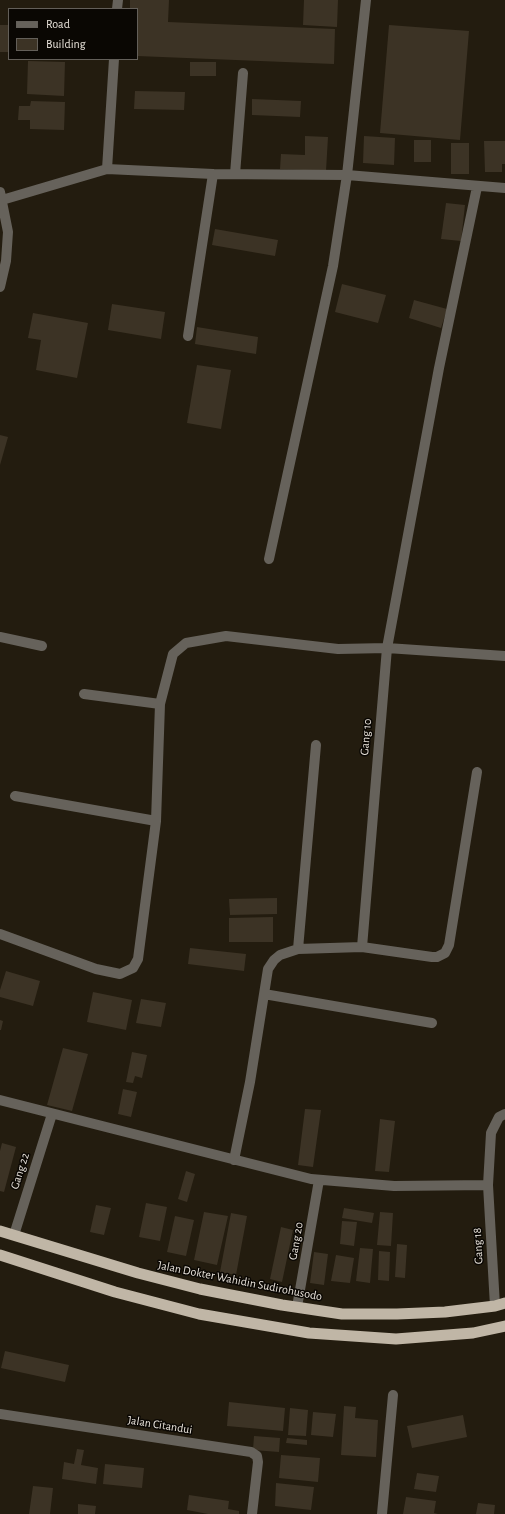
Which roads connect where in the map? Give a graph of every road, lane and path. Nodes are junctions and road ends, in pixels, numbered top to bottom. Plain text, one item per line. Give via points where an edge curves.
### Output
1 (366, 0) edge
2 (114, 60) edge
3 (243, 73) dead end
4 (107, 169) junction
5 (212, 174) junction
6 (235, 174) junction
7 (348, 176) junction
8 (477, 187) junction
9 (505, 188) edge
10 (1, 196) edge
11 (0, 287) edge
12 (188, 336) dead end
13 (269, 559) dead end
14 (0, 637) edge
15 (42, 646) dead end
16 (387, 648) junction
17 (505, 656) edge
18 (84, 694) dead end
19 (160, 704) junction
20 (316, 745) dead end
21 (477, 772) dead end
22 (15, 796) dead end
23 (156, 821) junction
24 (0, 934) edge
25 (362, 946) junction
26 (298, 949) junction
27 (264, 994) junction
28 (432, 1023) dead end
29 (0, 1100) edge
30 (52, 1114) junction
31 (505, 1114) edge
32 (234, 1160) junction
33 (319, 1180) junction
34 (488, 1185) junction
35 (0, 1231) edge
36 (14, 1235) junction
37 (0, 1255) edge
38 (500, 1305) edge
39 (297, 1307) junction
40 (505, 1326) edge
41 (393, 1396) dead end
42 (0, 1414) edge
43 (252, 1514) edge
44 (382, 1514) edge

1 - 7 street
2 - 4 street
3 - 6 street
4 - 5 street
4 - 10 street
5 - 6 street
5 - 12 street
6 - 7 street
7 - 8 street
7 - 13 street via 332,266
8 - 9 street
8 - 16 street, Gang 10 via 439,368
10 - 11 street via 8,232 6,261
14 - 15 street
16 - 17 street
16 - 19 street via 338,649 226,636 186,643 173,654
16 - 25 street, Gang 10
18 - 19 street
19 - 23 street
20 - 26 street
21 - 25 street via 449,945 445,953 432,957
22 - 23 street
23 - 24 street via 138,959 133,968 120,974 96,969
25 - 26 street
26 - 27 street via 284,953 274,960 268,969
27 - 28 street
27 - 32 street
29 - 30 street
30 - 32 street
30 - 36 street, Gang 22
31 - 34 street, Gang 18 via 499,1117 491,1132
32 - 33 street
33 - 34 street via 394,1186
33 - 39 street, Gang 20
34 - 38 street, Gang 18
35 - 36 highway, Jalan Dokter Wahidin Sudirohusodo
36 - 39 highway, Jalan Dokter Wahidin Sudirohusodo via 200,1289
37 - 40 highway via 116,1292 199,1314 310,1333 396,1339 473,1333
38 - 39 highway, Jalan Dokter Wahidin Sudirohusodo via 445,1312 398,1314 342,1314
41 - 44 street
42 - 43 street, Jalan Citandui via 252,1452 257,1456 258,1462

